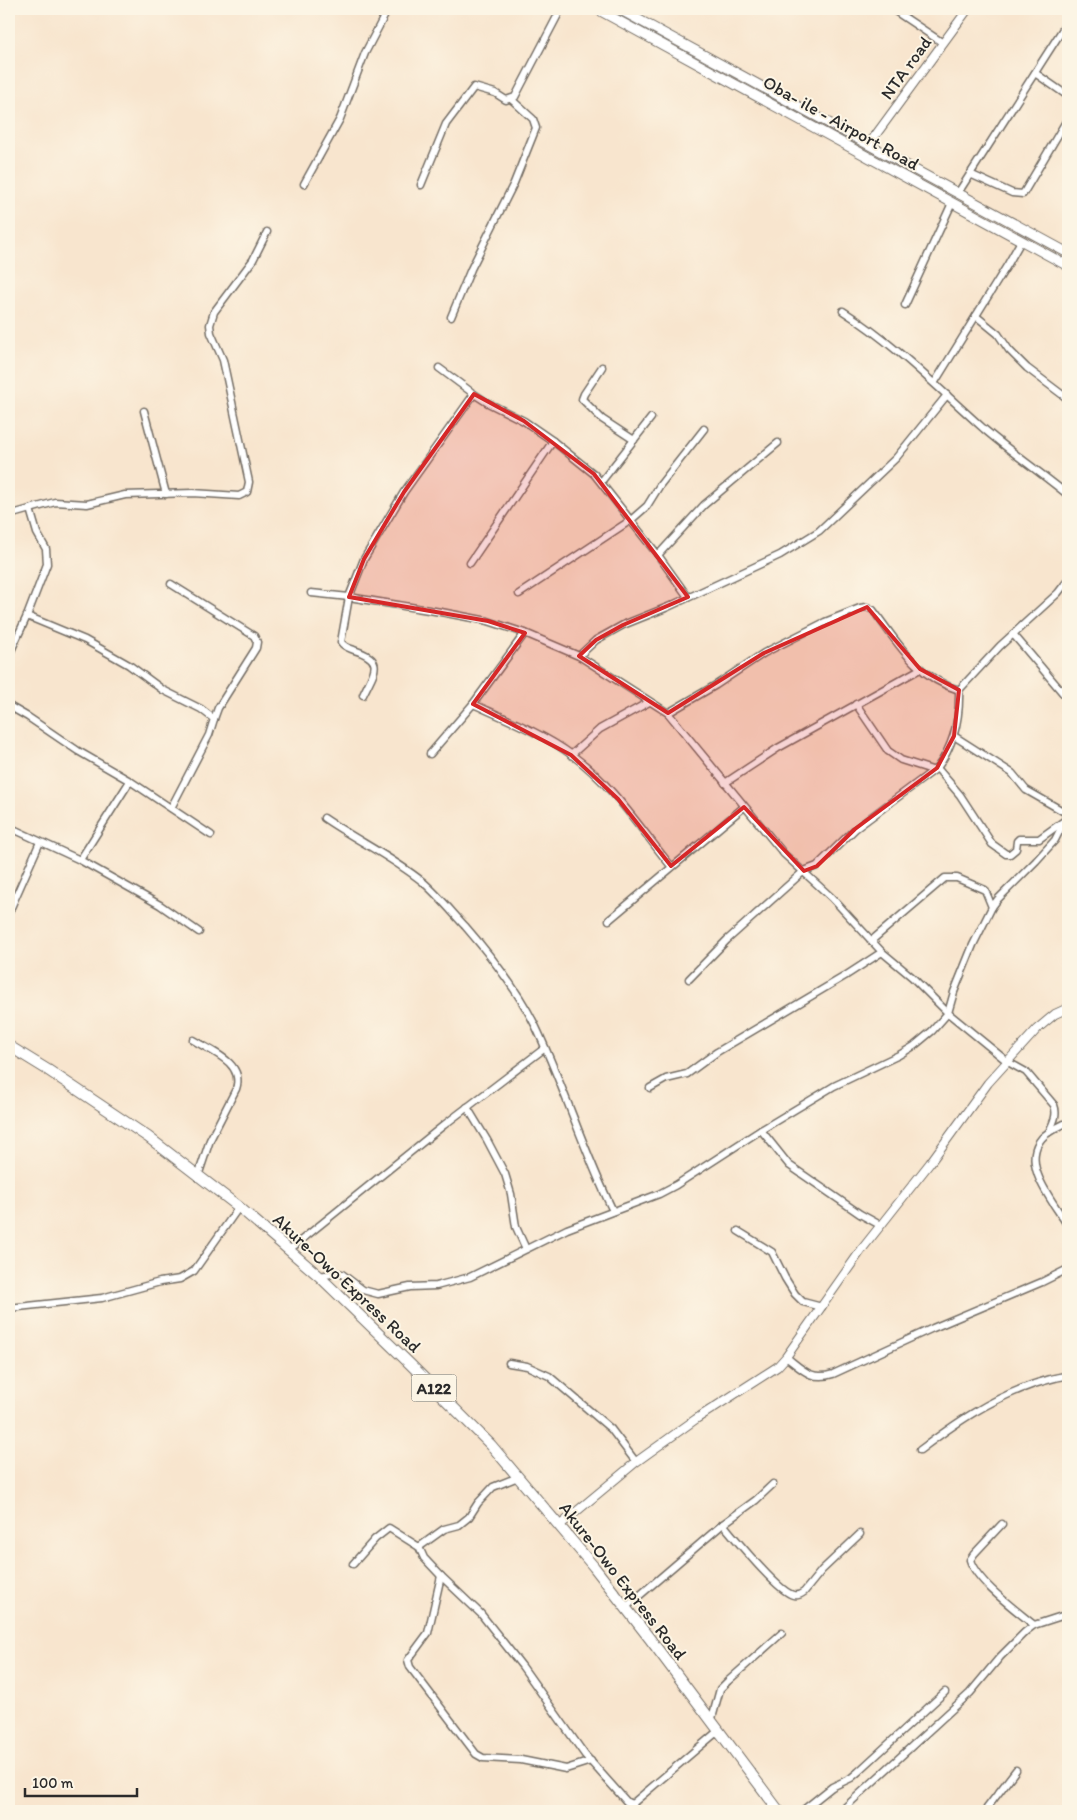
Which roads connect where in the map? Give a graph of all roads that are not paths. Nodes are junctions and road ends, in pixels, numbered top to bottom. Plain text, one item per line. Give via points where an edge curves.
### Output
1 (388, 9) edge
2 (561, 9) edge
3 (597, 9) edge
4 (619, 9) edge
5 (892, 9) edge
6 (968, 9) edge
7 (1068, 21) edge
8 (678, 41) junction
9 (943, 43) junction
10 (674, 51) junction
11 (1035, 73) junction
12 (1068, 96) edge
13 (512, 99) junction
14 (1068, 118) edge
15 (868, 144) junction
16 (887, 154) junction
17 (880, 165) junction
18 (970, 174) junction
19 (304, 184) dead end
20 (421, 185) dead end
21 (958, 193) junction
22 (952, 203) junction
23 (267, 232) dead end
24 (1021, 241) junction
25 (1065, 251) edge
26 (1055, 260) junction
27 (1068, 266) edge
28 (905, 305) dead end
29 (843, 311) dead end
30 (976, 316) junction
31 (451, 317) dead end
32 (602, 367) dead end
33 (439, 368) dead end
34 (935, 382) junction
35 (474, 394) junction
36 (947, 395) junction
37 (1068, 399) edge
38 (144, 411) dead end
39 (652, 418) dead end
40 (704, 429) dead end
41 (634, 440) junction
42 (553, 441) junction
43 (778, 442) dead end
44 (600, 482) junction
45 (166, 494) junction
46 (1068, 495) edge
47 (30, 509) junction
48 (9, 515) edge
49 (631, 520) junction
50 (658, 555) junction
51 (470, 563) dead end
52 (171, 584) dead end
53 (1067, 586) edge
54 (311, 593) dead end
55 (519, 594) dead end
56 (349, 597) junction
57 (688, 597) junction
58 (27, 616) junction
59 (525, 632) junction
60 (1013, 634) junction
61 (9, 655) edge
62 (579, 656) junction
63 (920, 669) junction
64 (959, 690) junction
65 (363, 695) dead end
66 (1068, 699) edge
67 (649, 702) junction
68 (472, 704) junction
69 (856, 704) junction
70 (9, 706) edge
71 (668, 713) junction
72 (214, 719) junction
73 (954, 736) junction
74 (430, 754) dead end
75 (572, 754) junction
76 (934, 769) junction
77 (130, 781) junction
78 (725, 783) junction
79 (744, 807) junction
80 (170, 808) junction
81 (1067, 817) edge
82 (324, 818) dead end
83 (9, 827) edge
84 (211, 835) dead end
85 (40, 842) junction
86 (80, 860) junction
87 (671, 866) junction
88 (804, 871) junction
89 (992, 907) junction
90 (9, 912) edge
91 (609, 920) dead end
92 (199, 932) dead end
93 (871, 941) junction
94 (882, 952) junction
95 (689, 979) dead end
96 (1068, 1008) edge
97 (948, 1012) junction
98 (193, 1040) dead end
99 (9, 1046) edge
100 (545, 1048) junction
101 (1008, 1062) junction
102 (650, 1088) dead end
103 (467, 1107) junction
104 (1068, 1122) edge
105 (761, 1130) junction
106 (1049, 1132) junction
107 (198, 1176) junction
108 (239, 1207) junction
109 (613, 1210) junction
110 (880, 1225) junction
111 (1068, 1226) edge
112 (738, 1231) dead end
113 (526, 1249) junction
114 (289, 1250) junction
115 (1068, 1269) edge
116 (319, 1276) junction
117 (822, 1307) junction
118 (9, 1308) edge
119 (786, 1358) junction
120 (509, 1363) dead end
121 (1068, 1376) edge
122 (920, 1450) dead end
123 (636, 1462) junction
124 (518, 1477) junction
125 (773, 1484) dead end
126 (723, 1524) junction
127 (1002, 1524) dead end
128 (559, 1526) junction
129 (860, 1534) dead end
130 (419, 1547) junction
131 (353, 1564) dead end
132 (441, 1576) junction
133 (625, 1608) junction
134 (1068, 1614) edge
135 (1034, 1625) junction
136 (782, 1633) dead end
137 (945, 1692) dead end
138 (711, 1722) junction
139 (718, 1731) junction
140 (591, 1761) junction
141 (1016, 1770) dead end
142 (632, 1804) junction
143 (774, 1809) edge
144 (985, 1810) edge
145 (637, 1811) edge
146 (802, 1811) edge
147 (841, 1811) edge

1 - 19 street via 364,53 340,119
2 - 13 street
3 - 10 main road, Oba- ile - Airport Road
4 - 8 main road, Oba- ile - Airport Road
5 - 9 street
6 - 9 street, NTA road
7 - 11 street
8 - 10 main road
8 - 15 main road, Oba- ile - Airport Road
9 - 15 street, NTA road
10 - 17 main road, Oba- ile - Airport Road
11 - 12 street
11 - 18 street
13 - 20 street via 506,100 474,87 446,124
13 - 31 street via 534,119 536,128
14 - 18 street via 1023,194 1012,193
15 - 16 main road, Oba- ile - Airport Road
16 - 17 main road
16 - 21 main road, Oba- ile - Airport Road
17 - 22 main road, Oba- ile - Airport Road
18 - 21 street
21 - 25 main road, Oba- ile - Airport Road
22 - 24 main road, Oba- ile - Airport Road
22 - 28 street
23 - 45 street via 253,260 217,307 210,325 224,364 249,482 247,492 239,496
24 - 26 main road, Oba- ile - Airport Road
24 - 30 street
25 - 26 main road
26 - 27 main road, Oba- ile - Airport Road
29 - 34 street via 862,322
30 - 34 street
30 - 37 street via 998,334 1020,362
32 - 41 street via 582,399 602,419
33 - 35 street
34 - 36 street
35 - 42 street
35 - 56 street via 404,492 364,559
36 - 46 street via 985,430
36 - 57 street via 896,458 819,531 780,555
38 - 45 street
39 - 41 street
40 - 49 street via 647,506
41 - 44 street
42 - 44 street
42 - 51 street
43 - 50 street via 704,505
44 - 49 street
45 - 47 street via 125,495 87,504 55,502
47 - 48 street
47 - 58 street via 47,556 45,571
49 - 50 street
49 - 55 street
50 - 57 street
52 - 72 street via 254,636 257,642
53 - 60 street
54 - 56 street
56 - 59 street via 488,621
56 - 65 street via 341,642 367,654 375,663
57 - 62 street via 623,625 596,640
58 - 61 street
58 - 72 street via 85,640
59 - 62 street
59 - 68 street
60 - 64 street
60 - 66 street
62 - 67 street
63 - 64 street
63 - 69 street
63 - 71 street via 873,610 860,608 764,652
64 - 73 street
67 - 71 street
67 - 75 street via 600,729
68 - 74 street
68 - 75 street via 524,727
69 - 76 street via 888,752 901,760
69 - 78 street via 778,748
70 - 77 street
71 - 78 street
72 - 80 street via 206,743
73 - 76 street
73 - 81 street via 1012,773 1026,790
75 - 87 street via 618,799
76 - 81 street via 960,795 992,844 1006,854 1016,849 1020,839 1039,839
76 - 88 street via 855,829 817,866
77 - 80 street
77 - 86 street
78 - 79 street
79 - 87 street
79 - 88 street via 784,854
80 - 84 street
81 - 89 street via 1055,840
82 - 100 street via 423,882 442,900 490,955 534,1024
83 - 85 street
85 - 86 street
85 - 90 street
86 - 92 street via 160,905
87 - 91 street
88 - 93 street via 851,916
88 - 95 street
89 - 93 street via 985,890 957,878 945,878
89 - 97 street via 973,945
93 - 94 street
94 - 97 street
94 - 102 street via 717,1052 687,1074 666,1079
96 - 101 street via 1037,1029
97 - 101 street
97 - 105 street via 932,1032 914,1046 834,1086
98 - 107 street via 232,1065 238,1075 236,1089 210,1140
99 - 107 highway, Akure-Owo Express Road / A122 via 140,1132
100 - 103 street
100 - 109 street
101 - 106 street via 1026,1072 1054,1105 1056,1116
101 - 110 street via 988,1083
103 - 113 street via 505,1174 516,1227
103 - 114 street
104 - 106 street
105 - 109 street via 676,1185
105 - 110 street via 789,1165
106 - 111 street via 1037,1146 1036,1170
107 - 108 highway, Akure-Owo Express Road / A122
108 - 114 highway, Akure-Owo Express Road / A122
108 - 118 street via 201,1262 180,1279 102,1298
109 - 113 street
110 - 117 street
112 - 117 street via 772,1252 785,1278 803,1302
113 - 116 street via 470,1277 436,1286 410,1287 378,1294 363,1290 342,1274
114 - 116 highway, Akure-Owo Express Road / A122
115 - 119 street via 833,1374 812,1376
116 - 124 highway, Akure-Owo Express Road / A122 via 491,1445
117 - 119 street
119 - 123 street
120 - 123 street via 527,1366 550,1376 611,1429
121 - 122 street via 1007,1394 968,1416
123 - 128 street
124 - 128 highway, Akure-Owo Express Road / A122
124 - 130 street via 492,1487 470,1517 459,1525 444,1529
125 - 126 street
126 - 129 street via 779,1586 793,1595 804,1592
126 - 133 street
127 - 135 street via 974,1554 970,1560 972,1567
128 - 133 highway, Akure-Owo Express Road / A122
130 - 131 street via 389,1528
130 - 132 street via 424,1558
132 - 140 street via 481,1614
132 - 140 street via 428,1633 408,1660 476,1754 483,1758 521,1760 566,1769
133 - 138 highway, Akure-Owo Express Road / A122
134 - 135 street
135 - 147 street via 1000,1657 970,1693
136 - 138 street via 720,1689
137 - 146 street via 851,1778 832,1787
138 - 139 highway, Akure-Owo Express Road / A122
139 - 142 street
139 - 143 highway, Akure-Owo Express Road / A122
140 - 142 street
141 - 144 street
142 - 145 street

